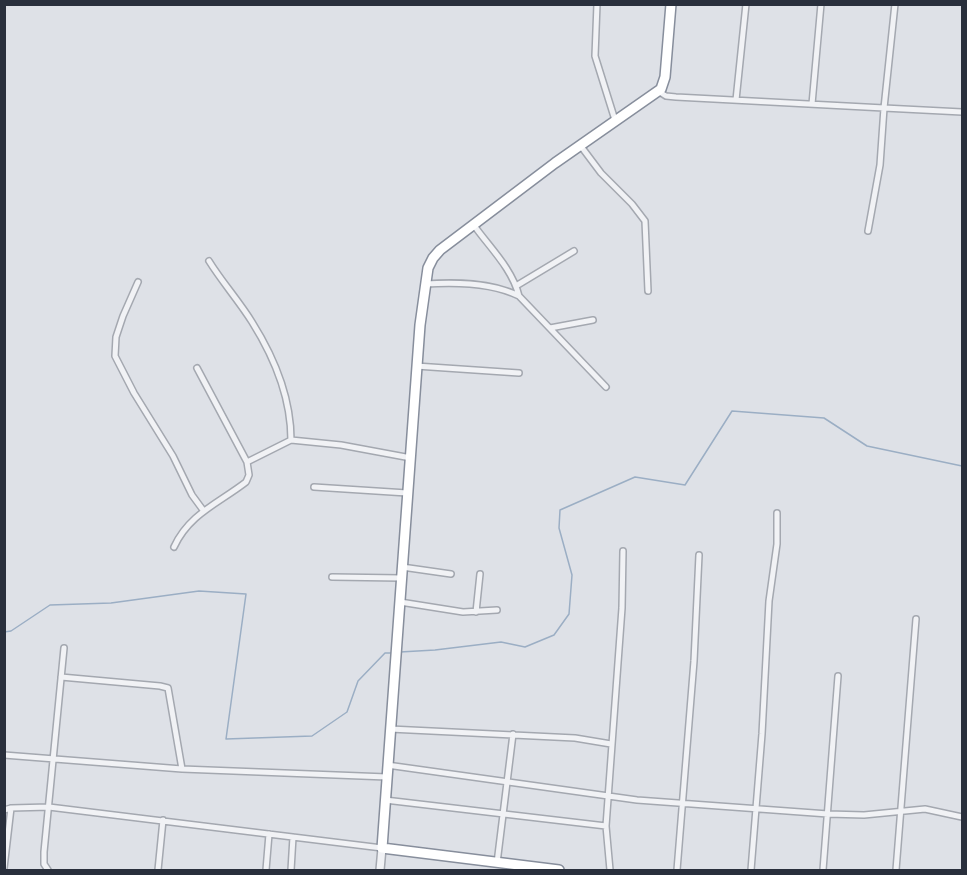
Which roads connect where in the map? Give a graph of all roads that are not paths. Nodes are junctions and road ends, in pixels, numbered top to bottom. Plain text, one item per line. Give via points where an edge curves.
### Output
1 (597, 4) edge
2 (671, 4) edge
3 (746, 4) edge
4 (822, 4) edge
5 (895, 4) edge
6 (658, 92) junction
7 (736, 100) junction
8 (812, 104) junction
9 (884, 108) junction
10 (963, 112) edge
11 (615, 120) junction
12 (580, 145) junction
13 (473, 224) junction
14 (868, 231) dead end
15 (574, 251) dead end
16 (209, 261) dead end
17 (138, 282) dead end
18 (424, 284) junction
19 (516, 286) junction
20 (648, 291) dead end
21 (519, 296) junction
22 (593, 320) dead end
23 (550, 328) junction
24 (416, 366) junction
25 (197, 368) dead end
26 (519, 373) dead end
27 (606, 387) dead end
28 (291, 440) junction
29 (411, 458) junction
30 (247, 462) junction
31 (314, 488) dead end
32 (407, 493) junction
33 (203, 510) junction
34 (777, 513) dead end
35 (174, 547) dead end
36 (623, 551) dead end
37 (699, 555) dead end
38 (402, 567) junction
39 (451, 574) dead end
40 (480, 574) dead end
41 (332, 577) dead end
42 (401, 578) junction
43 (400, 602) junction
44 (497, 610) dead end
45 (476, 612) junction
46 (916, 619) dead end
47 (64, 648) dead end
48 (838, 676) dead end
49 (61, 677) junction
50 (390, 729) junction
51 (513, 734) junction
52 (611, 744) junction
53 (4, 755) edge
54 (54, 758) junction
55 (387, 765) junction
56 (182, 770) junction
57 (387, 777) junction
58 (507, 781) junction
59 (608, 796) junction
60 (385, 800) junction
61 (682, 804) junction
62 (49, 807) junction
63 (8, 809) edge
64 (756, 809) junction
65 (900, 812) junction
66 (503, 813) junction
67 (828, 814) junction
68 (963, 817) edge
69 (163, 820) junction
70 (606, 826) junction
71 (269, 834) junction
72 (293, 837) junction
73 (382, 848) junction
74 (497, 863) junction
75 (4, 868) edge
76 (48, 870) edge
77 (158, 870) edge
78 (266, 870) edge
79 (291, 870) edge
80 (380, 870) edge
81 (559, 870) edge
82 (610, 870) edge
83 (677, 870) edge
84 (751, 870) edge
85 (823, 870) edge
86 (896, 870) edge

1 - 11 street via 596,56
2 - 6 highway via 665,77
3 - 7 street
4 - 8 street
5 - 9 street
6 - 7 street via 666,96
6 - 11 highway
7 - 8 street
8 - 9 street
9 - 10 street
9 - 14 street via 880,165
11 - 12 highway
12 - 13 highway
12 - 20 street via 645,220
13 - 18 highway via 433,258
13 - 19 street
15 - 19 street
16 - 28 street via 267,350 287,401
17 - 33 street via 116,337 115,356
18 - 21 street via 463,283 498,288
18 - 24 highway
19 - 21 street
21 - 23 street
22 - 23 street
23 - 27 street
24 - 26 street
24 - 29 highway
25 - 30 street
28 - 29 street
28 - 30 street
29 - 32 highway
30 - 33 street via 247,481
31 - 32 street
32 - 38 highway
33 - 35 street via 184,528
34 - 64 street
36 - 52 street
37 - 61 street
38 - 39 street
38 - 42 highway
40 - 45 street
41 - 42 street
42 - 43 highway
43 - 45 street
43 - 50 highway
44 - 45 street
46 - 65 street
47 - 49 street
48 - 67 street
49 - 54 street
49 - 56 street via 168,688
50 - 51 street
50 - 55 highway
51 - 52 street
51 - 58 street
52 - 59 street
53 - 54 street
54 - 56 street
54 - 62 street
55 - 57 highway
55 - 58 street
56 - 57 street
57 - 60 highway
58 - 59 street
58 - 66 street
59 - 61 street
59 - 70 street
60 - 66 street
60 - 73 highway
61 - 64 street
61 - 83 street
62 - 63 street
62 - 69 street
62 - 76 street via 44,862
63 - 75 street
64 - 67 street
64 - 84 street
65 - 67 street
65 - 68 street via 930,810
65 - 86 street
66 - 70 street
66 - 74 street
67 - 85 street
69 - 71 street
69 - 77 street
70 - 82 street
71 - 72 street
71 - 78 street
72 - 73 street
72 - 79 street
73 - 74 highway
73 - 80 street
74 - 81 highway

